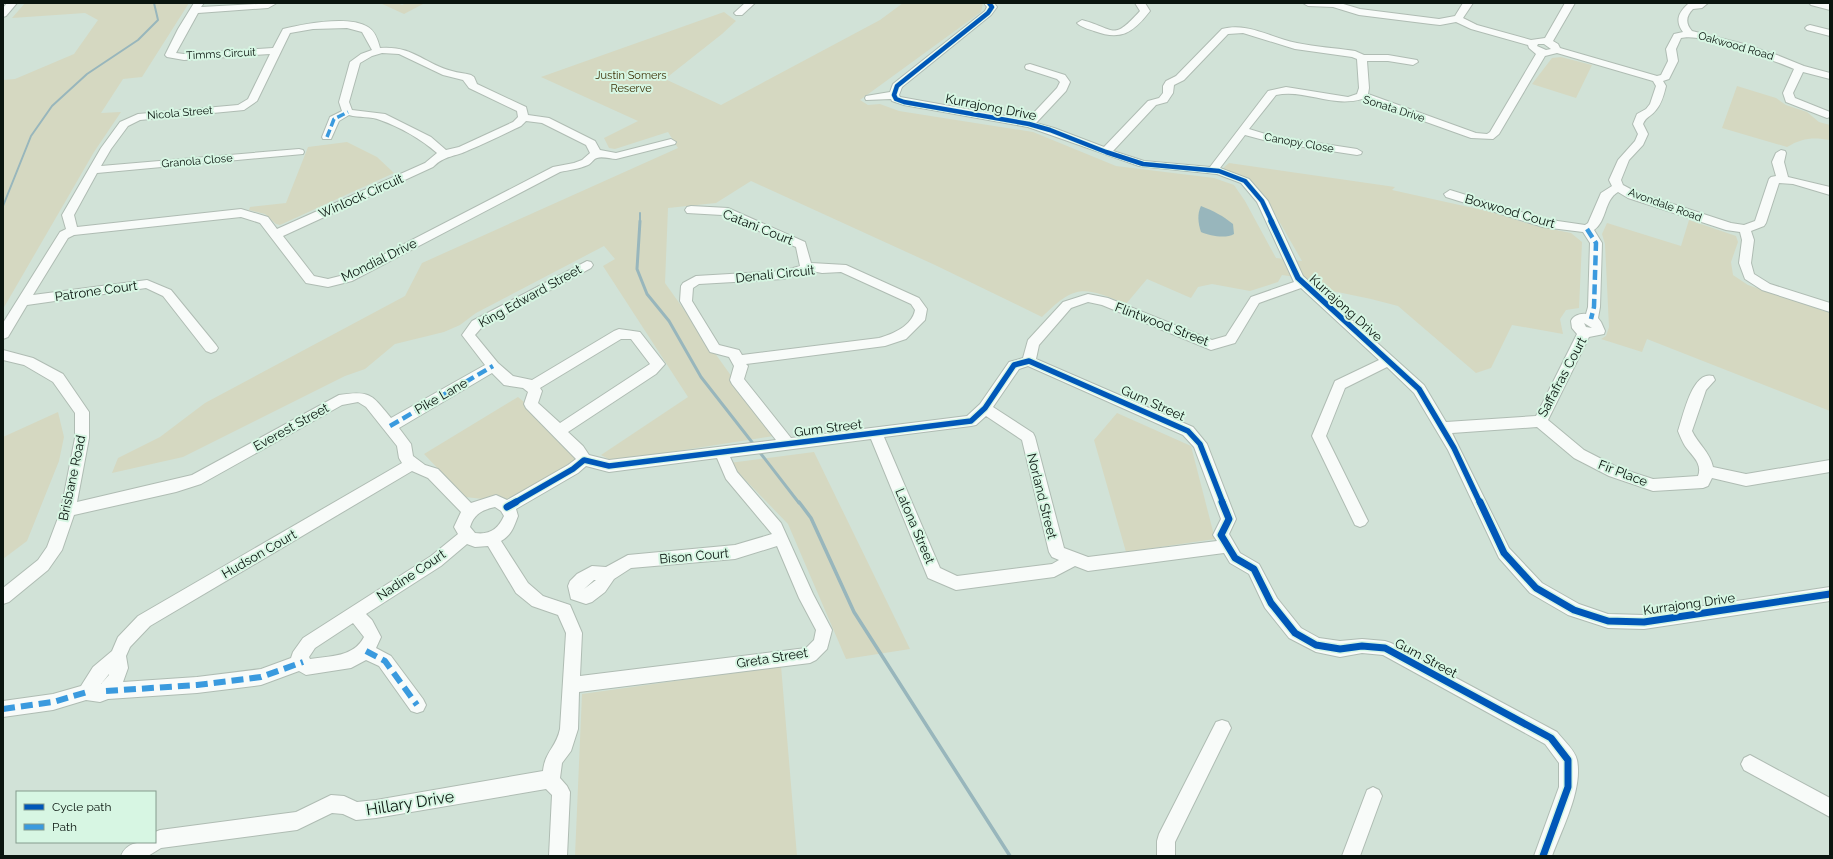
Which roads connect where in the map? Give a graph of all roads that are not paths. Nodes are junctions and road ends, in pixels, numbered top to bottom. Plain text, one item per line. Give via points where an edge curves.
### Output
1 (12, 3) edge
2 (272, 3) edge
3 (750, 3) edge
4 (990, 3) edge
5 (1140, 3) edge
6 (1308, 3) edge
7 (1468, 3) edge
8 (1570, 3) edge
9 (1703, 3) edge
10 (1814, 3) edge
11 (1334, 4) edge
12 (1690, 4) edge
13 (198, 7) edge
14 (1830, 7) edge
15 (739, 13) dead end
16 (3, 14) edge
17 (1458, 19) junction
18 (1082, 23) dead end
19 (1810, 28) dead end
20 (1689, 33) junction
21 (1830, 33) edge
22 (1548, 42) junction
23 (1533, 43) junction
24 (1556, 50) junction
25 (276, 51) junction
26 (377, 51) junction
27 (1542, 52) junction
28 (1362, 58) junction
29 (1413, 62) dead end
30 (1030, 67) dead end
31 (1800, 68) junction
32 (1830, 76) edge
33 (1657, 79) junction
34 (894, 94) junction
35 (1362, 96) junction
36 (870, 98) dead end
37 (348, 112) junction
38 (1826, 115) dead end
39 (523, 117) junction
40 (1029, 124) junction
41 (1243, 131) junction
42 (327, 137) dead end
43 (671, 142) dead end
44 (299, 152) dead end
45 (1106, 152) junction
46 (1357, 152) dead end
47 (1781, 153) dead end
48 (444, 154) junction
49 (596, 154) junction
50 (94, 170) junction
51 (1212, 171) junction
52 (1783, 180) junction
53 (1618, 187) junction
54 (1830, 191) edge
55 (1450, 194) dead end
56 (691, 210) dead end
57 (1586, 229) junction
58 (1745, 229) junction
59 (72, 231) junction
60 (276, 235) junction
61 (587, 264) dead end
62 (806, 268) junction
63 (1303, 283) junction
64 (24, 301) junction
65 (1830, 308) edge
66 (3, 334) edge
67 (211, 348) dead end
68 (3, 355) edge
69 (738, 360) junction
70 (1029, 361) junction
71 (1388, 361) junction
72 (493, 366) junction
73 (1708, 380) dead end
74 (531, 387) junction
75 (985, 408) junction
76 (1540, 421) junction
77 (390, 426) junction
78 (1442, 428) junction
79 (558, 431) junction
80 (876, 434) junction
81 (788, 444) junction
82 (721, 452) junction
83 (584, 460) junction
84 (412, 464) junction
85 (1830, 466) edge
86 (1707, 472) junction
87 (507, 507) junction
88 (68, 510) junction
89 (469, 511) junction
90 (1360, 521) dead end
91 (466, 536) junction
92 (781, 538) junction
93 (492, 539) junction
94 (1228, 546) junction
95 (1074, 559) junction
96 (608, 574) dead end
97 (1830, 594) edge
98 (3, 597) edge
99 (354, 613) junction
100 (366, 651) junction
101 (118, 656) junction
102 (303, 662) junction
103 (571, 685) junction
104 (106, 691) junction
105 (87, 692) junction
106 (417, 705) dead end
107 (3, 710) edge
108 (1222, 728) dead end
109 (1750, 764) dead end
110 (551, 779) junction
111 (1373, 796) dead end
112 (1830, 808) edge
113 (156, 841) edge
114 (152, 843) edge
115 (130, 856) edge
116 (558, 856) edge
117 (1166, 856) edge
118 (1351, 856) edge
119 (1543, 856) edge

1 - 16 street
2 - 13 street, Timms Circuit
3 - 15 street
4 - 34 street via 992,8 988,13 897,86
5 - 18 street via 1145,11 1125,31 1118,34
6 - 11 street
7 - 17 street
8 - 22 street
9 - 12 street via 1699,6
10 - 14 street
11 - 17 street via 1359,12 1440,22
12 - 20 street via 1682,23 1683,28
13 - 25 street, Timms Circuit via 170,55 184,58
17 - 23 street via 1474,28
19 - 21 street
20 - 31 street, Oakwood Road via 1755,51
20 - 33 street, Oakwood Road via 1677,36 1671,49 1673,61 1665,77
22 - 23 street
22 - 24 street via 1555,46
23 - 27 street via 1534,48
24 - 27 street via 1553,53
24 - 33 street
25 - 26 street, Nicola Street via 286,31 344,25 363,28 373,39
25 - 50 street, Nicola Street via 252,101 240,108 138,117 124,124
26 - 37 street via 355,62 344,102
26 - 39 street via 390,49 405,52 449,74 463,75 470,79 473,86 522,109
27 - 35 street, Sonata Drive via 1494,134 1489,137 1475,136
28 - 29 street via 1388,58
28 - 35 street
28 - 45 street via 1336,50 1295,46 1244,30 1226,31 1180,78 1170,83 1168,94 1163,100 1152,103
30 - 40 street via 1061,77 1065,82 1062,89
31 - 32 street, Oakwood Road
31 - 38 street via 1788,93 1790,100
33 - 53 street, Avondale Road via 1661,86 1657,102 1648,114 1641,116 1638,124 1642,134 1640,144 1632,149 1618,169 1615,180
34 - 36 street
34 - 40 street, Kurrajong Drive via 896,99 904,102
35 - 41 street, Sonata Drive via 1348,100 1286,90 1272,93
37 - 42 street via 334,119
37 - 48 street via 381,116 427,139
39 - 48 street, Winlock Circuit via 517,124 463,149
39 - 49 street via 545,120 591,143
40 - 45 street, Kurrajong Drive
41 - 46 street, Canopy Close via 1271,139
41 - 51 street, Sonata Drive
43 - 49 street via 616,156
44 - 50 street, Granola Close
45 - 51 street, Kurrajong Drive via 1143,164
47 - 52 street via 1778,162
48 - 60 street, Winlock Circuit via 429,165
49 - 60 street, Mondial Drive via 586,162 557,170 348,278 328,283 310,280
50 - 59 street, Nicola Street via 68,215
51 - 63 street, Kurrajong Drive via 1219,171 1245,181 1262,201 1298,278
52 - 54 street
52 - 58 street via 1775,179 1760,223
53 - 57 street via 1607,193 1593,225
53 - 58 street, Avondale Road via 1632,195 1730,227
55 - 57 street, Boxwood Court via 1544,223
56 - 62 street, Catani Court via 724,211 801,245
57 - 76 street, Saffafras Court via 1596,243 1594,307 1591,319 1598,326 1598,331 1585,332
58 - 65 street via 1748,240 1745,263 1749,276 1766,287
59 - 60 street, Mondial Drive via 241,213 264,220
59 - 64 street via 64,235
61 - 72 street, King Edward Street via 477,324 468,335
62 - 69 street, Denali Circuit via 783,275 696,280 687,286 686,301 715,349 734,353
62 - 69 street, Denali Circuit via 842,268 915,301 921,309 920,317 901,336 880,343
63 - 70 street, Flintwood Street via 1255,300 1230,340 1211,345 1104,301 1088,298 1067,305 1033,343
63 - 71 street, Kurrajong Drive
64 - 66 street
64 - 67 street, Patrone Court via 147,284 167,293
68 - 88 street, Brisbane Road via 28,361 58,378 82,412 82,438
69 - 81 street via 742,366 737,380
70 - 75 street, Gum Street via 1014,365
70 - 94 street, Gum Street via 1188,430 1200,444 1229,519 1220,534
71 - 78 street, Kurrajong Drive via 1419,389
71 - 90 street via 1340,385 1319,436
72 - 74 street, King Edward Street via 509,381 527,383
72 - 77 street, Pike Lane
73 - 86 street via 1700,386 1685,431 1704,460
74 - 79 street via 535,391 531,404
74 - 79 street via 619,334 635,335 658,364
75 - 80 street, Gum Street via 971,421
75 - 95 street, Norland Street via 1028,437 1057,552
76 - 78 street, Saffafras Court
76 - 86 street, Fir Place via 1579,454 1614,472 1653,485 1703,482
77 - 84 street, Everest Street via 404,444 406,458
77 - 88 street, Everest Street via 371,403 359,397 339,400 196,480
78 - 97 street, Kurrajong Drive via 1504,553 1536,588 1574,610 1608,621 1644,622
79 - 83 street via 578,450
80 - 81 street, Gum Street
80 - 95 street, Latona Street via 934,573 956,583 1054,570
81 - 82 street, Gum Street
82 - 83 street, Gum Street via 609,466
82 - 92 street, Greta Street via 731,475 776,527
83 - 87 street
84 - 89 street via 433,473
84 - 101 street, Hudson Court via 144,621 124,642
85 - 86 street via 1746,480
87 - 89 street via 496,501 482,503
87 - 93 street via 511,516 505,529
88 - 98 street, Brisbane Road via 54,550 43,565
89 - 91 street via 464,517 462,527
91 - 93 street via 472,539
91 - 99 street, Nadine Court via 436,562
92 - 96 street, Bison Court via 735,552 628,562
92 - 103 street, Greta Street via 824,630 821,644 810,655
93 - 103 street via 522,588 538,601 564,610 574,633
94 - 95 street, Norland Street via 1088,564
94 - 119 street, Gum Street via 1235,558 1254,569 1271,603 1295,633 1316,645 1340,649 1362,646 1385,648 1551,738 1568,760 1568,787
99 - 100 street via 373,637
99 - 102 street, Nadine Court via 309,643 299,657
100 - 102 street via 351,660 306,667
100 - 106 street via 385,661
101 - 104 street, Hudson Court via 120,668
101 - 105 street, Hudson Court via 99,672
102 - 104 street via 261,677
103 - 110 street via 569,729 565,745 553,760
104 - 105 street via 100,694
105 - 107 street via 53,702
108 - 117 street via 1166,841
109 - 112 street
110 - 113 street, Hillary Drive via 376,809 356,811 344,805 331,804 297,821
110 - 116 street via 561,792
111 - 118 street
114 - 115 street, Hillary Drive

